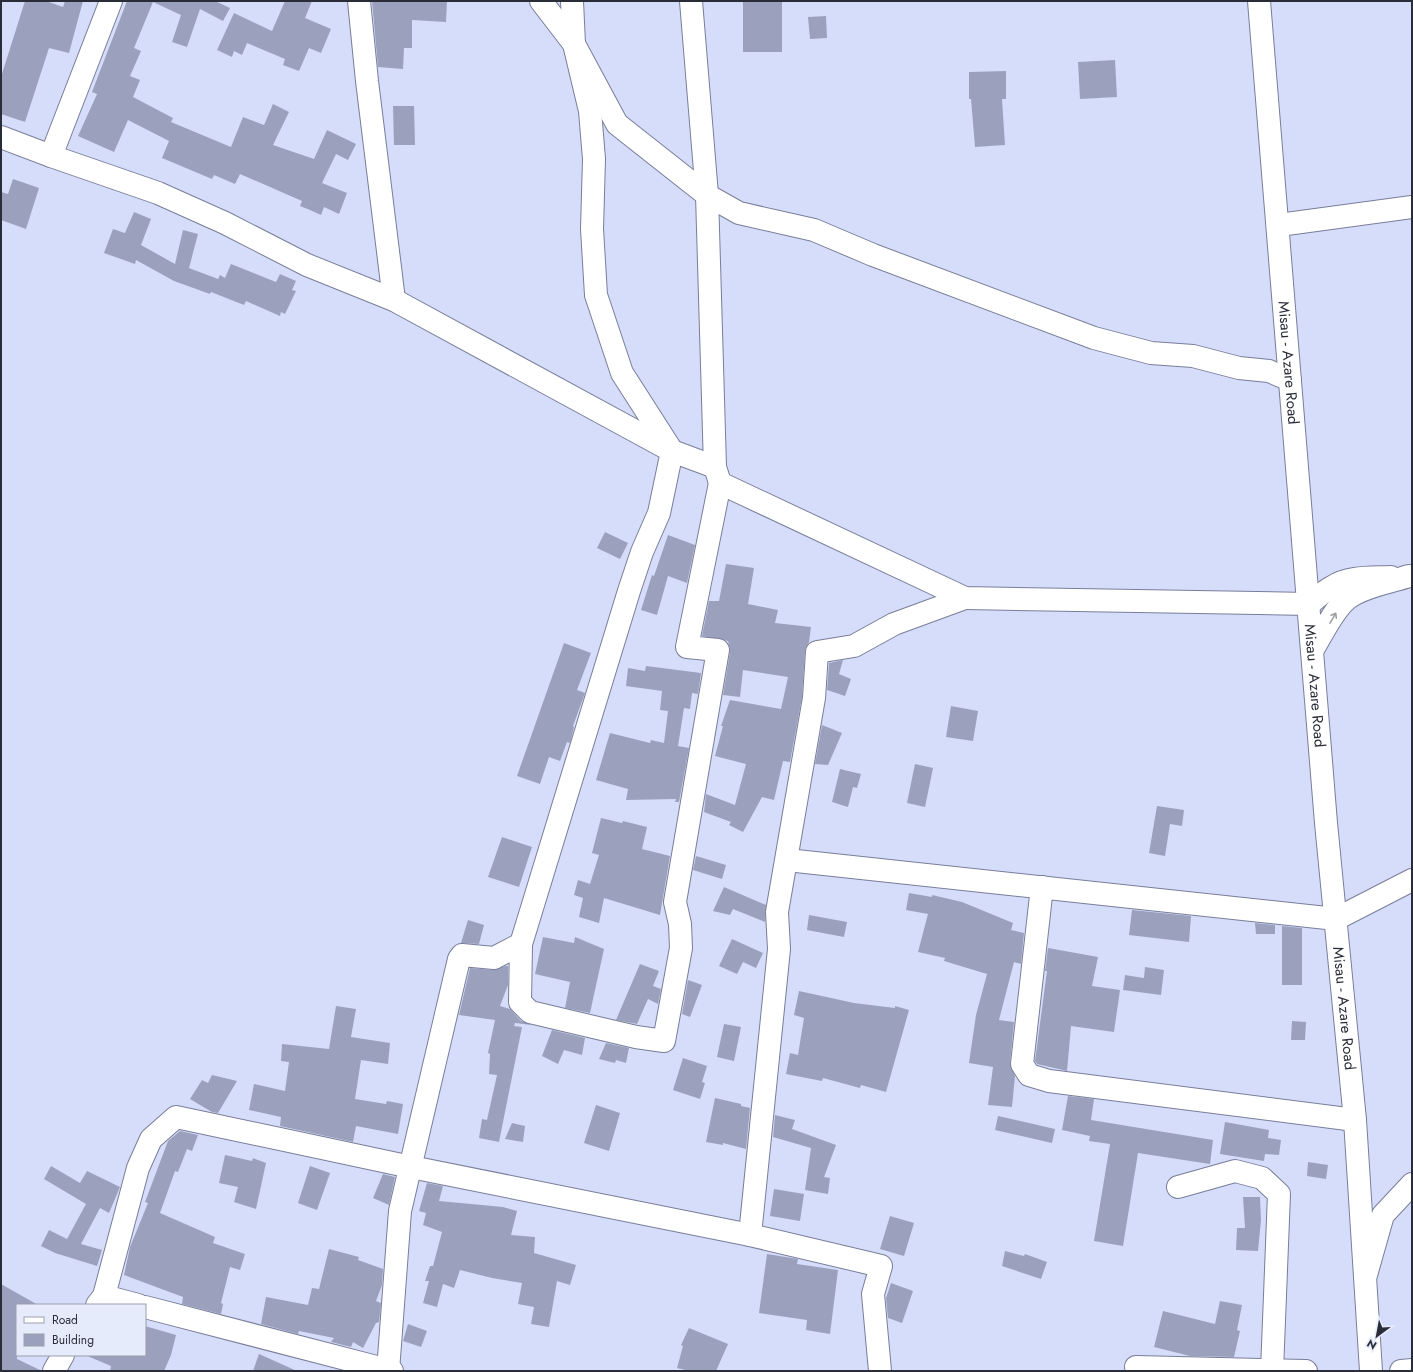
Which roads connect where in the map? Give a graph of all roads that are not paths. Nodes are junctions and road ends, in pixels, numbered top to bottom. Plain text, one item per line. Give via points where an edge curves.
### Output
1 (111, 1) edge
2 (359, 1) edge
3 (541, 1) edge
4 (572, 1) edge
5 (691, 1) edge
6 (1259, 1) edge
7 (574, 44) junction
8 (1, 137) edge
9 (51, 156) junction
10 (707, 195) junction
11 (1412, 207) edge
12 (1279, 225) junction
13 (394, 300) junction
14 (1290, 380) junction
15 (672, 451) junction
16 (718, 475) junction
17 (1410, 576) edge
18 (966, 598) junction
19 (1309, 604) junction
20 (1312, 651) junction
21 (787, 860) junction
22 (1412, 880) edge
23 (1042, 887) junction
24 (1336, 919) junction
25 (521, 944) junction
26 (1355, 1120) junction
27 (411, 1167) junction
28 (1412, 1184) edge
29 (1178, 1186) dead end
30 (1412, 1210) edge
31 (1383, 1216) junction
32 (750, 1235) junction
33 (1366, 1275) junction
34 (101, 1301) edge
35 (129, 1304) edge
36 (146, 1307) edge
37 (62, 1356) edge
38 (1136, 1367) dead end
39 (1412, 1370) edge
40 (54, 1371) edge
41 (390, 1371) edge
42 (880, 1371) edge
43 (1272, 1371) edge
44 (1306, 1371) edge
45 (1371, 1371) edge
46 (1401, 1371) edge

1 - 9 street
2 - 13 street
3 - 7 street
4 - 7 street
5 - 10 street
6 - 12 street, Misau - Azare Road
7 - 10 street via 617,124
7 - 15 street via 590,111 594,159 592,228 596,295 622,373
8 - 9 street
9 - 13 street via 158,193 307,265
10 - 14 street via 739,213 814,230 873,255 1094,338 1151,353 1193,356 1240,368 1269,371
10 - 16 street
11 - 12 street
12 - 14 street, Misau - Azare Road
13 - 15 street
14 - 19 street, Misau - Azare Road
15 - 16 street
15 - 25 street via 659,513 629,591
16 - 18 street
16 - 25 street via 687,648 718,650 675,902 680,924 681,948 664,1041 636,1037 530,1012 520,1002
17 - 19 street via 1342,582
20 -> 17 street via 1339,606 1348,598
18 - 19 street
18 - 21 street via 894,624 854,646 817,652 814,698
19 - 20 street, Misau - Azare Road
20 - 24 street, Misau - Azare Road
21 - 23 street
21 - 32 street via 777,912 779,949
22 - 24 street
23 - 24 street
23 - 26 street via 1022,1064 1029,1075 1049,1081
24 - 26 street, Misau - Azare Road
25 - 27 street via 494,958 462,956 459,959
26 - 33 street, Misau - Azare Road
27 - 32 street
27 - 34 street via 176,1117 151,1140 138,1168
27 - 41 street via 400,1211
28 - 31 street
29 - 43 street via 1235,1171 1262,1178 1279,1194
30 - 31 street
31 - 33 street
32 - 42 street via 880,1266 873,1294
33 - 45 street, Misau - Azare Road
34 - 35 street
36 - 41 street
37 - 40 street
38 - 43 street
39 - 46 street
43 - 44 street

